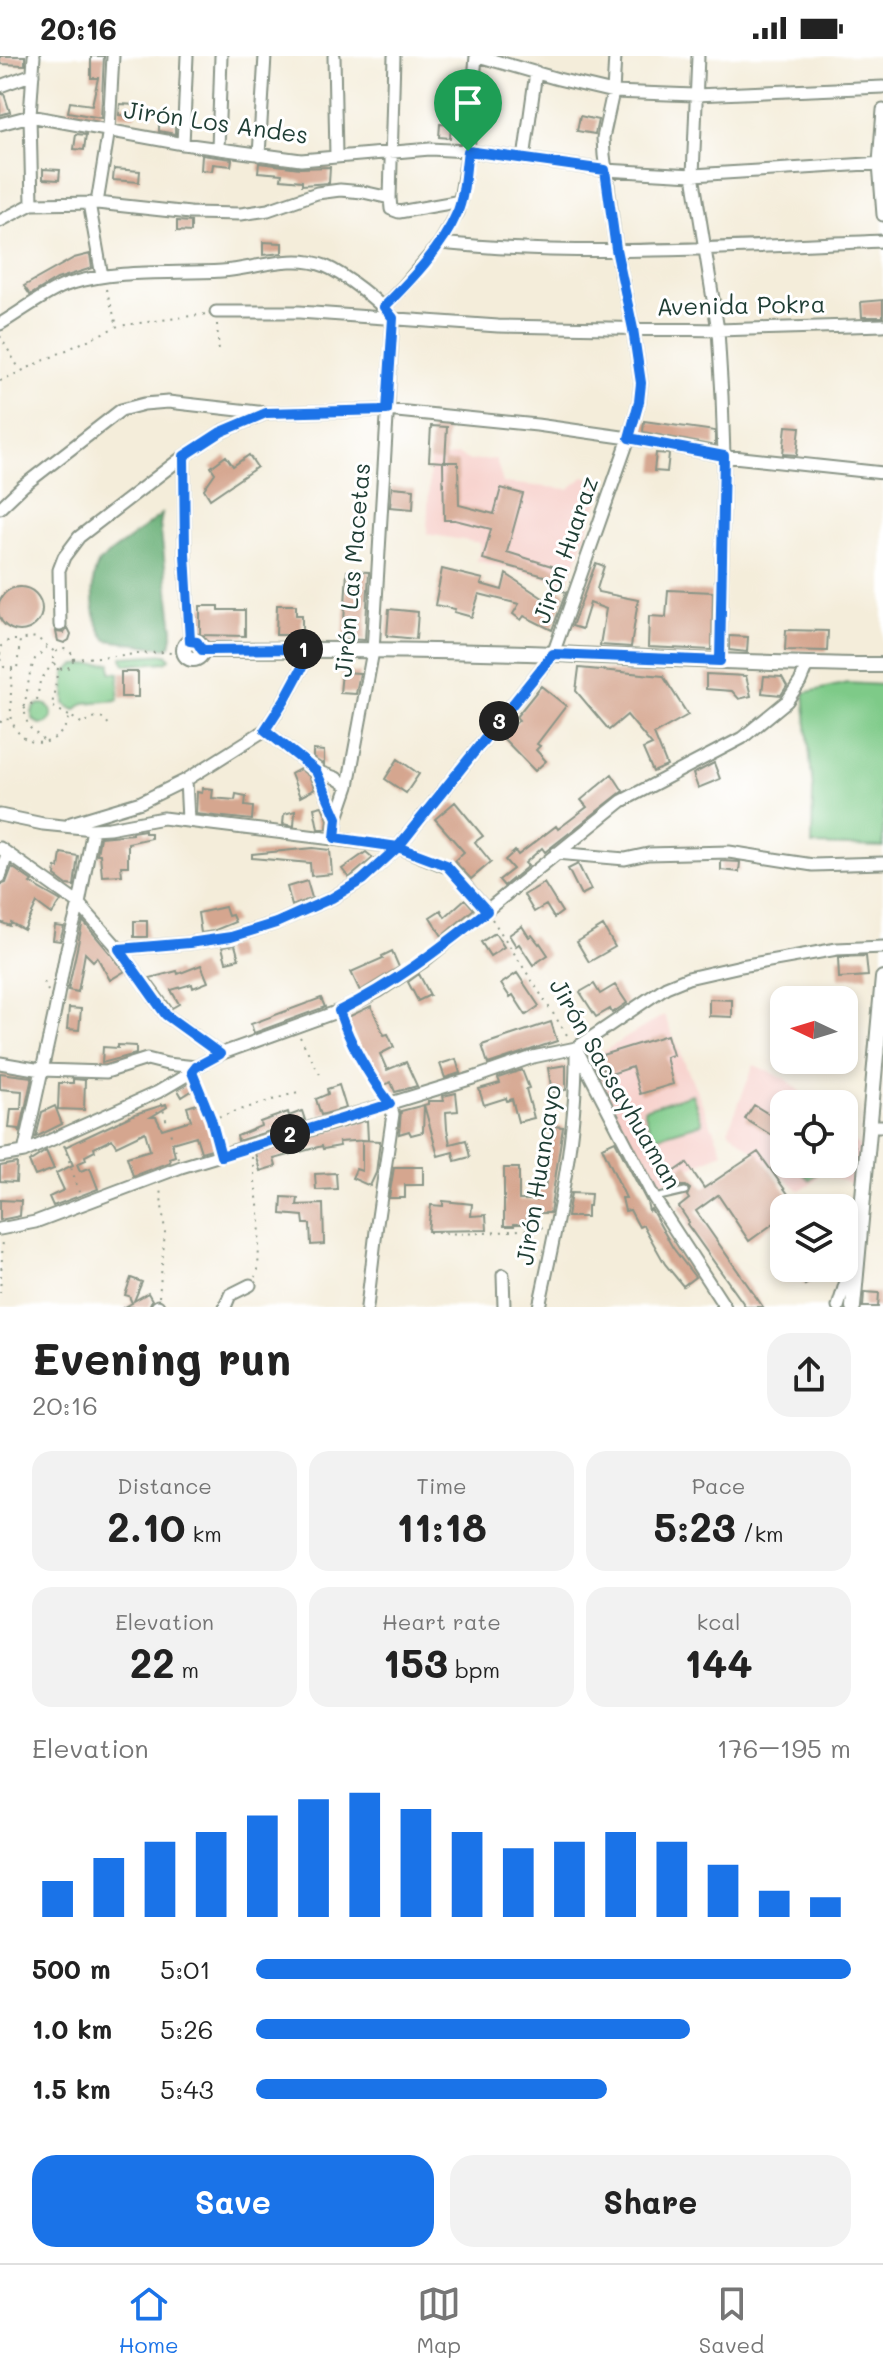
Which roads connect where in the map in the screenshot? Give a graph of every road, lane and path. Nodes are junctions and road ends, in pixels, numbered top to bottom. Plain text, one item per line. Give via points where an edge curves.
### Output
1 (34, 56) edge
2 (113, 56) edge
3 (187, 56) edge
4 (221, 56) edge
5 (265, 56) edge
6 (334, 56) edge
7 (394, 56) edge
8 (477, 56) edge
9 (615, 56) edge
10 (698, 56) edge
11 (536, 72) junction
12 (33, 74) junction
13 (0, 86) edge
14 (883, 87) edge
15 (613, 92) junction
16 (695, 95) junction
17 (883, 110) edge
18 (30, 116) junction
19 (0, 124) edge
20 (109, 129) junction
21 (183, 144) junction
22 (218, 149) junction
23 (392, 151) junction
24 (468, 151) junction
25 (259, 155) junction
26 (336, 156) junction
27 (524, 159) junction
28 (881, 163) edge
29 (605, 170) junction
30 (693, 175) junction
31 (390, 198) junction
32 (461, 201) junction
33 (93, 203) junction
34 (32, 204) junction
35 (883, 215) edge
36 (0, 221) edge
37 (883, 241) edge
38 (440, 243) junction
39 (705, 248) junction
40 (616, 249) junction
41 (102, 276) junction
42 (384, 307) junction
43 (216, 312) junction
44 (393, 318) junction
45 (0, 324) edge
46 (883, 325) edge
47 (118, 326) junction
48 (633, 329) junction
49 (718, 330) junction
50 (0, 336) edge
51 (219, 353) dead end
52 (20, 371) junction
53 (0, 381) edge
54 (387, 410) junction
55 (266, 413) junction
56 (629, 438) junction
57 (184, 456) junction
58 (724, 456) junction
59 (883, 473) edge
60 (0, 508) edge
61 (60, 625) dead end
62 (20, 640) junction
63 (47, 647) junction
64 (192, 649) junction
65 (312, 649) junction
66 (373, 651) junction
67 (56, 653) junction
68 (553, 654) junction
69 (0, 657) edge
70 (73, 659) junction
71 (720, 661) junction
72 (54, 662) junction
73 (807, 665) junction
74 (883, 665) edge
75 (59, 668) junction
76 (12, 669) junction
77 (24, 709) junction
78 (70, 716) junction
79 (12, 719) junction
80 (0, 722) edge
81 (110, 727) dead end
82 (265, 730) junction
83 (45, 742) junction
84 (316, 771) junction
85 (186, 780) junction
86 (348, 786) junction
87 (0, 815) edge
88 (337, 818) junction
89 (188, 820) junction
90 (63, 825) junction
91 (93, 829) junction
92 (335, 838) junction
93 (398, 847) junction
94 (4, 851) edge
95 (556, 853) junction
96 (883, 863) edge
97 (0, 877) edge
98 (79, 904) junction
99 (487, 911) junction
100 (883, 947) edge
101 (119, 949) junction
102 (883, 978) edge
103 (339, 1011) junction
104 (296, 1028) junction
105 (576, 1048) junction
106 (220, 1054) junction
107 (0, 1063) edge
108 (41, 1070) junction
109 (194, 1070) junction
110 (322, 1078) dead end
111 (158, 1092) junction
112 (298, 1092) dead end
113 (390, 1104) junction
114 (211, 1119) junction
115 (877, 1126) edge
116 (60, 1135) junction
117 (251, 1146) junction
118 (24, 1152) junction
119 (0, 1156) edge
120 (221, 1156) junction
121 (181, 1167) junction
122 (159, 1177) junction
123 (685, 1191) dead end
124 (654, 1198) junction
125 (83, 1205) junction
126 (557, 1226) junction
127 (2, 1229) edge
128 (429, 1232) dead end
129 (858, 1258) edge
130 (503, 1275) dead end
131 (846, 1282) edge
132 (856, 1282) edge
133 (250, 1285) joint
134 (0, 1293) edge
135 (158, 1306) edge
136 (225, 1307) edge
137 (367, 1307) edge
138 (504, 1307) edge
139 (539, 1307) edge
140 (725, 1307) edge
141 (838, 1307) edge
142 (853, 1307) edge

1 - 12 street
2 - 20 street
3 - 21 street
4 - 22 street
5 - 25 street
6 - 26 street
7 - 23 street
8 - 11 street
8 - 24 street
9 - 15 street, Jirón Huaraz
10 - 16 street
11 - 15 street
11 - 27 street
12 - 13 street
12 - 18 street
14 - 16 street
15 - 16 street
15 - 29 street, Jirón Huaraz via 603,138
16 - 30 street
17 - 28 street
18 - 19 street, Jirón Los Andes
18 - 20 street, Jirón Los Andes
18 - 34 street
20 - 21 street, Jirón Los Andes
20 - 33 street
21 - 22 street, Jirón Los Andes
22 - 25 street, Jirón Los Andes
23 - 24 street, Jirón Los Andes
23 - 26 street, Jirón Los Andes
23 - 31 street
24 - 27 street, Jirón Los Andes
24 - 32 street
25 - 26 street, Jirón Los Andes via 301,160
27 - 29 street, Jirón Los Andes
28 - 30 street, Jirón Los Andes
28 - 35 street
29 - 30 street, Jirón Los Andes
29 - 40 street, Jirón Huaraz
30 - 39 street
31 - 32 street via 391,209 399,212
31 - 33 street via 340,190 241,214
32 - 38 street
33 - 34 street
33 - 41 street
34 - 36 street
37 - 39 street
38 - 40 street
38 - 42 street
39 - 40 street
39 - 49 street
40 - 48 street, Jirón Huaraz
41 - 42 street via 300,262 324,266
41 - 45 street via 65,285
41 - 47 path
42 - 44 street
43 - 44 street, Avenida Pokra
43 - 47 path
43 - 51 path
44 - 48 street, Avenida Pokra
44 - 54 street, Jirón Las Macetas
46 - 49 street, Avenida Pokra
47 - 52 path
48 - 49 street, Avenida Pokra
48 - 56 street, Jirón Huaraz via 641,383
49 - 58 street
50 - 52 path
52 - 53 path
54 - 55 street
54 - 56 street
54 - 66 street, Jirón Las Macetas
55 - 57 street via 221,432
55 - 60 street via 168,402 121,410
56 - 58 street
56 - 68 street, Jirón Huaraz
57 - 61 street via 70,547 59,570
57 - 64 street
58 - 59 street
58 - 71 street
62 - 63 path via 36,637
62 - 69 path via 1,646
62 - 76 path via 17,669
63 - 67 path
63 - 77 path via 35,659
64 - 65 street
64 - 70 path
65 - 66 street
65 - 82 street
66 - 68 street
66 - 86 street, Jirón Las Macetas
67 - 70 path via 69,650
67 - 72 path
68 - 71 street
68 - 93 street, Jirón Huaraz
69 - 76 path via 4,667
70 - 75 path via 65,669
71 - 73 street
72 - 75 path
72 - 77 path via 40,681 37,700
73 - 74 street
73 - 95 street via 787,701 742,738 622,801
75 - 78 path via 52,706
76 - 79 path
77 - 83 path via 28,726
78 - 81 path via 83,724 102,717
78 - 83 path via 57,737
79 - 80 path
79 - 83 path via 25,739
82 - 84 street
82 - 85 street
84 - 86 street
84 - 88 street
85 - 89 street
85 - 90 street via 141,802
86 - 88 street, Jirón Las Macetas
87 - 90 street
88 - 92 street, Jirón Las Macetas
89 - 91 street via 163,818
89 - 92 street
90 - 91 street
91 - 98 street
92 - 93 street
93 - 99 street via 450,868
93 - 101 street, Jirón Huaraz via 362,880 276,923 231,937
94 - 97 street
94 - 98 street
95 - 96 street via 625,859 729,852 813,865
95 - 99 street
98 - 101 street
98 - 108 street
99 - 103 street via 424,961
99 - 105 path, Jirón Sacsayhuaman
100 - 105 street via 837,949 688,978 666,987
101 - 106 street via 166,1015
102 - 115 street
103 - 104 street
103 - 113 path via 361,1063
104 - 106 street
104 - 110 path
105 - 113 street
105 - 124 street, Jirón Sacsayhuaman
105 - 126 street, Jirón Huancayo via 576,1092
106 - 109 street
107 - 108 street
108 - 109 street via 106,1072 147,1059
108 - 118 street
109 - 111 street
109 - 114 path
111 - 116 street
111 - 121 path
112 - 114 path
113 - 117 street
113 - 137 street via 393,1114
114 - 120 path
115 - 129 street
116 - 118 street
116 - 125 path
117 - 120 street
117 - 133 path via 260,1221 258,1270
118 - 119 street
120 - 121 street
121 - 122 street
122 - 125 street
122 - 135 path via 165,1232
123 - 124 lane
124 - 140 street, Jirón Sacsayhuaman
125 - 127 street
126 - 128 path
126 - 139 street, Jirón Huancayo
127 - 134 path
130 - 138 street
131 - 141 street
132 - 142 street
133 - 136 street via 230,1295

